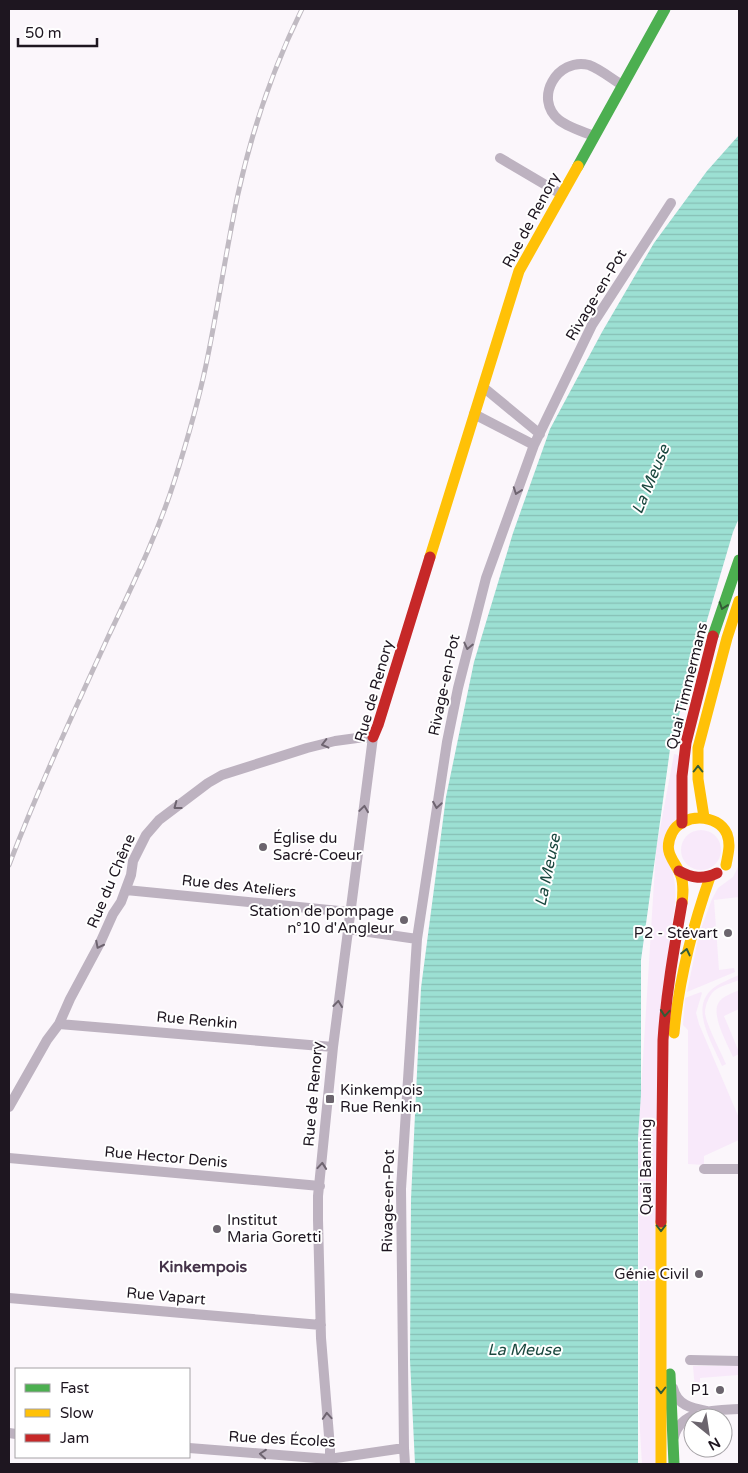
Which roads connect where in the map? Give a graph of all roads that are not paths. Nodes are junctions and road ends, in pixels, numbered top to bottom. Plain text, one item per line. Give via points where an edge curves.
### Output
1 (666, 9) edge
2 (622, 86) junction
3 (594, 136) junction
4 (500, 158) dead end
5 (562, 194) junction
6 (671, 203) dead end
7 (483, 388) junction
8 (474, 414) junction
9 (540, 434) junction
10 (534, 445) junction
11 (739, 560) edge
12 (739, 601) edge
13 (373, 737) junction
14 (704, 817) junction
15 (682, 823) junction
16 (726, 832) junction
17 (739, 835) edge
18 (739, 853) edge
19 (726, 865) junction
20 (679, 871) junction
21 (710, 877) junction
22 (126, 890) junction
23 (349, 912) junction
24 (348, 929) junction
25 (418, 939) junction
26 (59, 1024) junction
27 (333, 1047) junction
28 (9, 1107) edge
29 (9, 1158) edge
30 (704, 1169) dead end
31 (739, 1169) edge
32 (320, 1186) junction
33 (9, 1298) edge
34 (321, 1325) junction
35 (690, 1360) dead end
36 (739, 1361) edge
37 (670, 1376) junction
38 (693, 1408) edge
39 (683, 1421) edge
40 (673, 1443) junction
41 (190, 1448) edge
42 (404, 1448) junction
43 (330, 1462) edge
44 (405, 1464) edge
45 (661, 1464) edge
46 (674, 1464) edge

1 - 2 main road, Rue de Renory
2 - 3 main road, Rue de Renory
2 - 3 street via 590,66 579,64 568,66 553,80 548,96 553,112 559,120
3 - 5 main road, Rue de Renory
4 - 5 street
5 - 7 main road, Rue de Renory via 519,271
6 - 9 street, Rivage-en-Pot via 592,325
7 - 8 main road, Rue de Renory
7 - 9 street
8 - 10 street
8 - 13 main road, Rue de Renory
9 - 10 street, Rivage-en-Pot
10 -> 25 street, Rivage-en-Pot via 486,578 458,688 445,752
11 -> 15 main road, Quai Timmermans via 712,638 686,744
14 -> 12 main road, Quai Timmermans via 698,779 698,748 726,638
13 -> 22 street, Rue du Chêne via 307,748 222,775 208,783 159,820 146,835 133,861
23 -> 13 street, Rue de Renory
14 - 15 main road
14 - 16 main road
15 - 20 main road, Quai Banning via 671,836 668,848
16 - 17 main road
16 - 19 main road via 730,854
18 - 19 main road
19 - 21 main road
20 - 21 main road via 692,878
20 -> 45 main road, Quai Banning via 683,895 665,1011 662,1076
37 -> 21 main road, Quai Banning via 670,1102 676,1000 685,953
22 - 23 street, Rue des Ateliers
22 -> 26 street, Rue du Chêne
23 - 24 street, Rue de Renory
24 - 25 street
27 -> 24 street, Rue de Renory
25 - 42 street, Rivage-en-Pot via 401,1189
26 - 27 street, Rue Renkin
26 - 28 street, Rue du Chêne via 46,1040
32 -> 27 street, Rue de Renory
29 - 32 street, Rue Hector Denis
30 - 31 street
32 - 34 street, Rue de Renory
33 - 34 street, Rue Vapart
43 -> 34 street, Rue de Renory
35 - 36 street
37 - 38 street via 674,1392 684,1406
37 - 40 main road, Quai Banning
39 - 40 street via 677,1428
40 - 46 main road, Quai Banning
43 -> 41 street, Rue des Écoles
42 - 43 street, Rue des Écoles
42 - 44 street, Rivage-en-Pot

